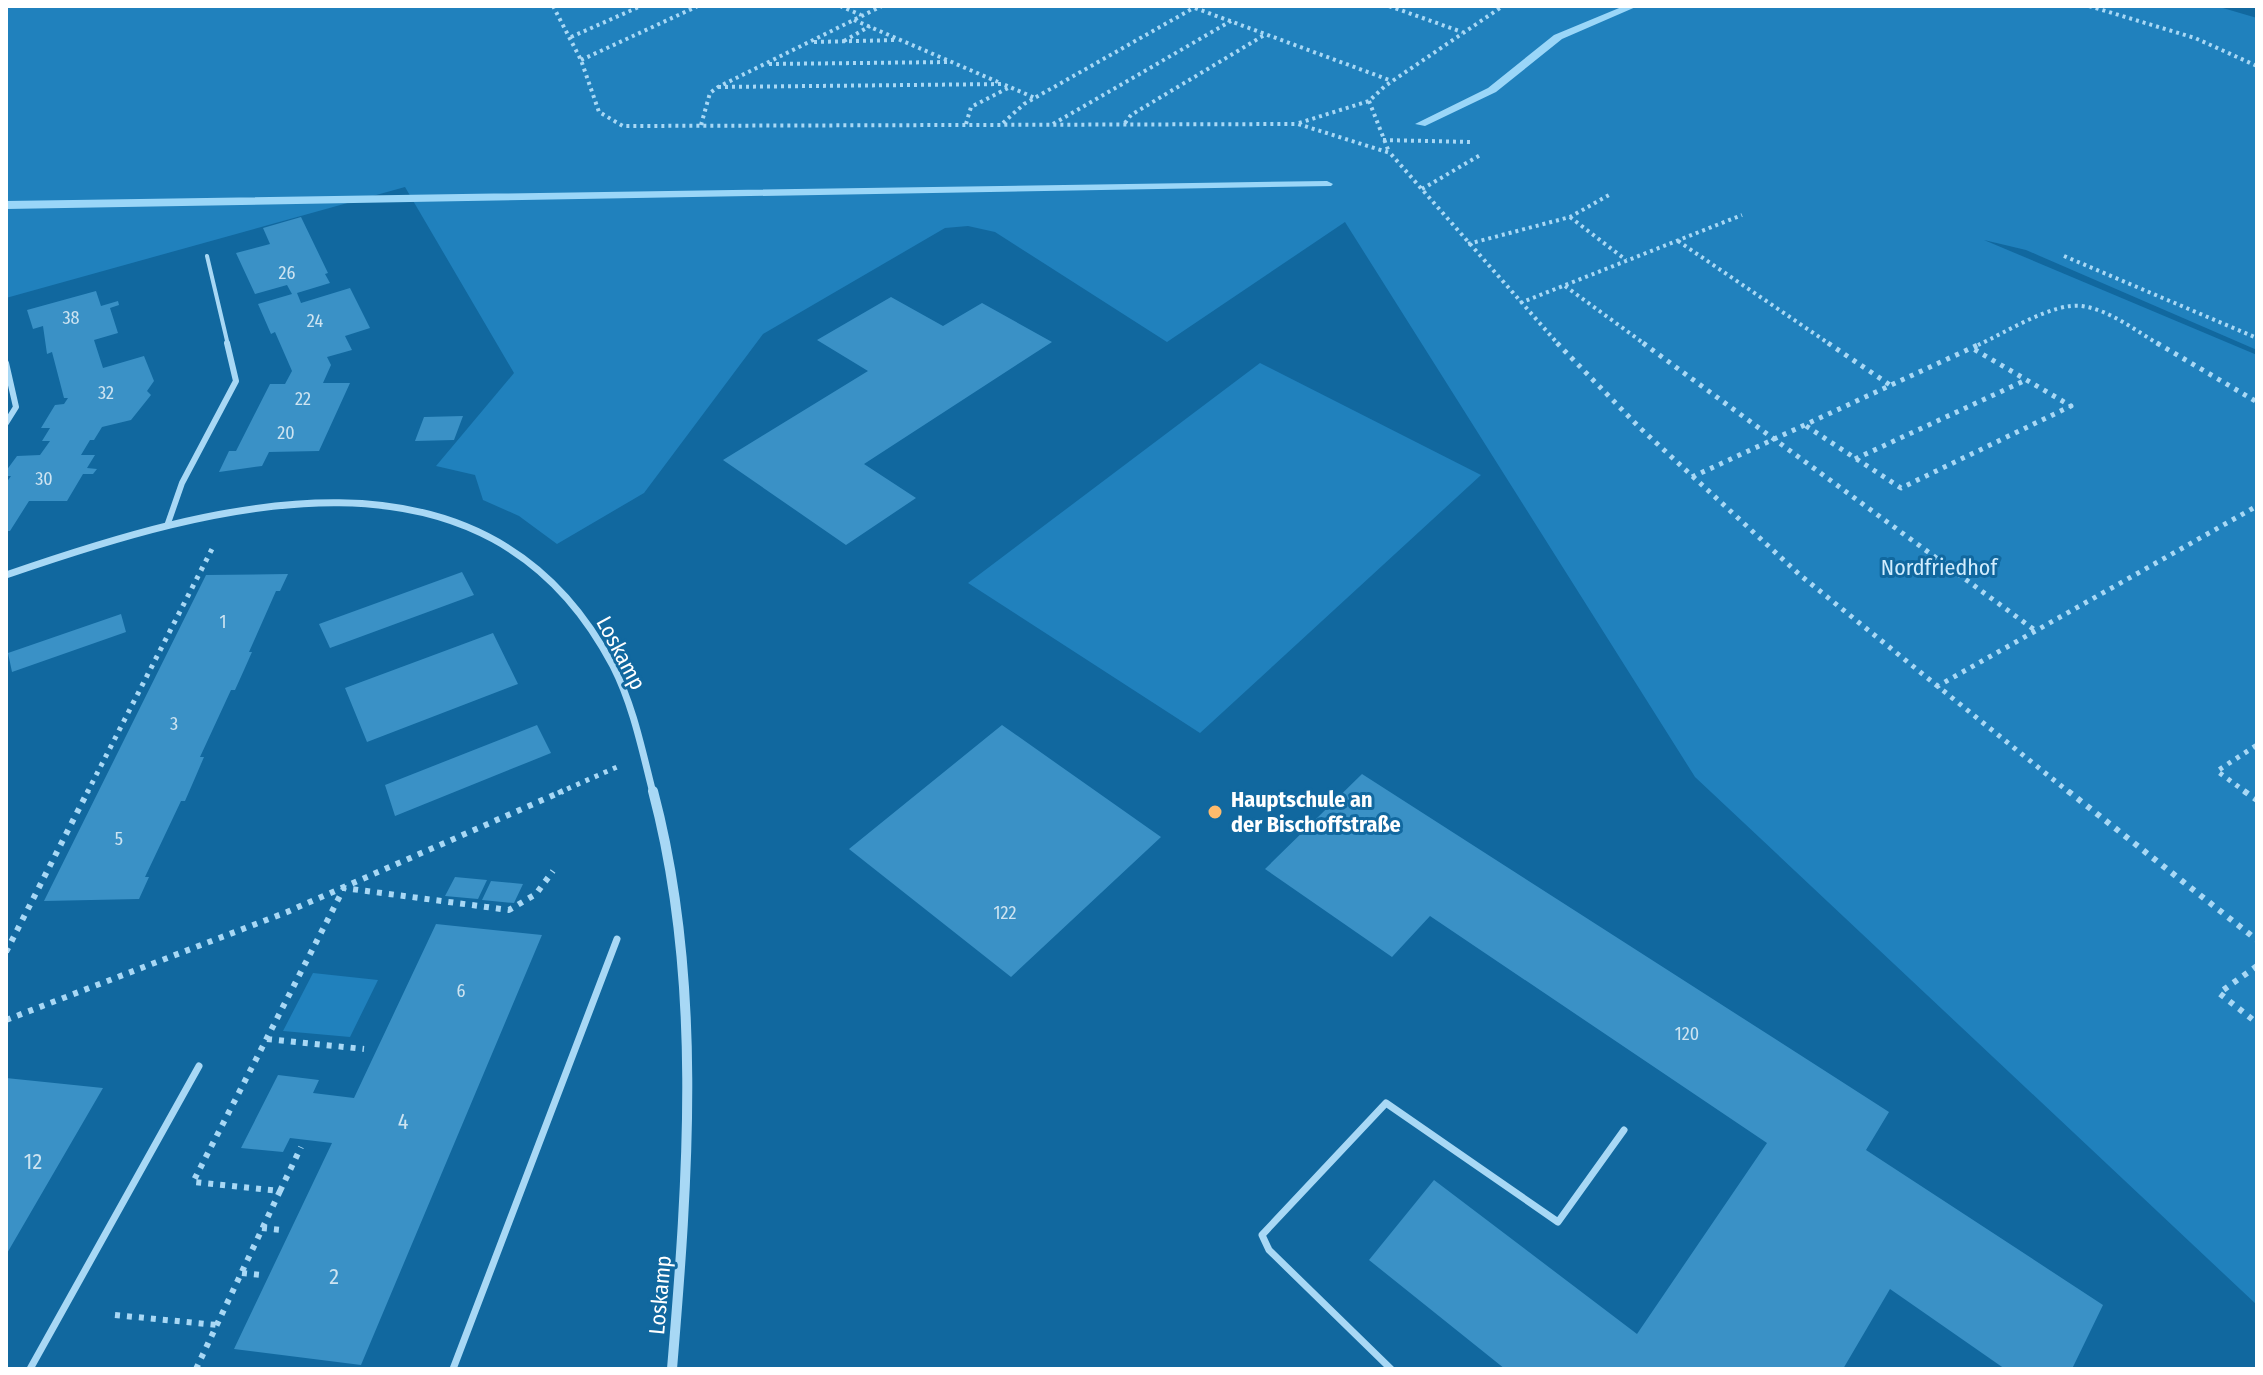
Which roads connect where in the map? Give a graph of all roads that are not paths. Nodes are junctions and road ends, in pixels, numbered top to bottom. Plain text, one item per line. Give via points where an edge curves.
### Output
1 (207, 256) dead end
2 (6, 363) edge
3 (6, 423) edge
4 (167, 526) junction
5 (6, 575) edge
6 (617, 939) dead end
7 (199, 1066) dead end
8 (1624, 1130) dead end
9 (30, 1369) edge
10 (453, 1369) edge
11 (672, 1369) edge
12 (1391, 1369) edge

1 - 4 lane via 236,381 182,483
2 - 3 lane via 16,407
4 - 5 street, Loskamp
4 - 11 street, Loskamp via 279,505 352,502 421,509 472,529 544,572 588,625 621,683 671,858 684,1004 685,1217
6 - 10 lane
7 - 9 lane
8 - 12 lane via 1558,1222 1386,1103 1262,1235 1269,1250

